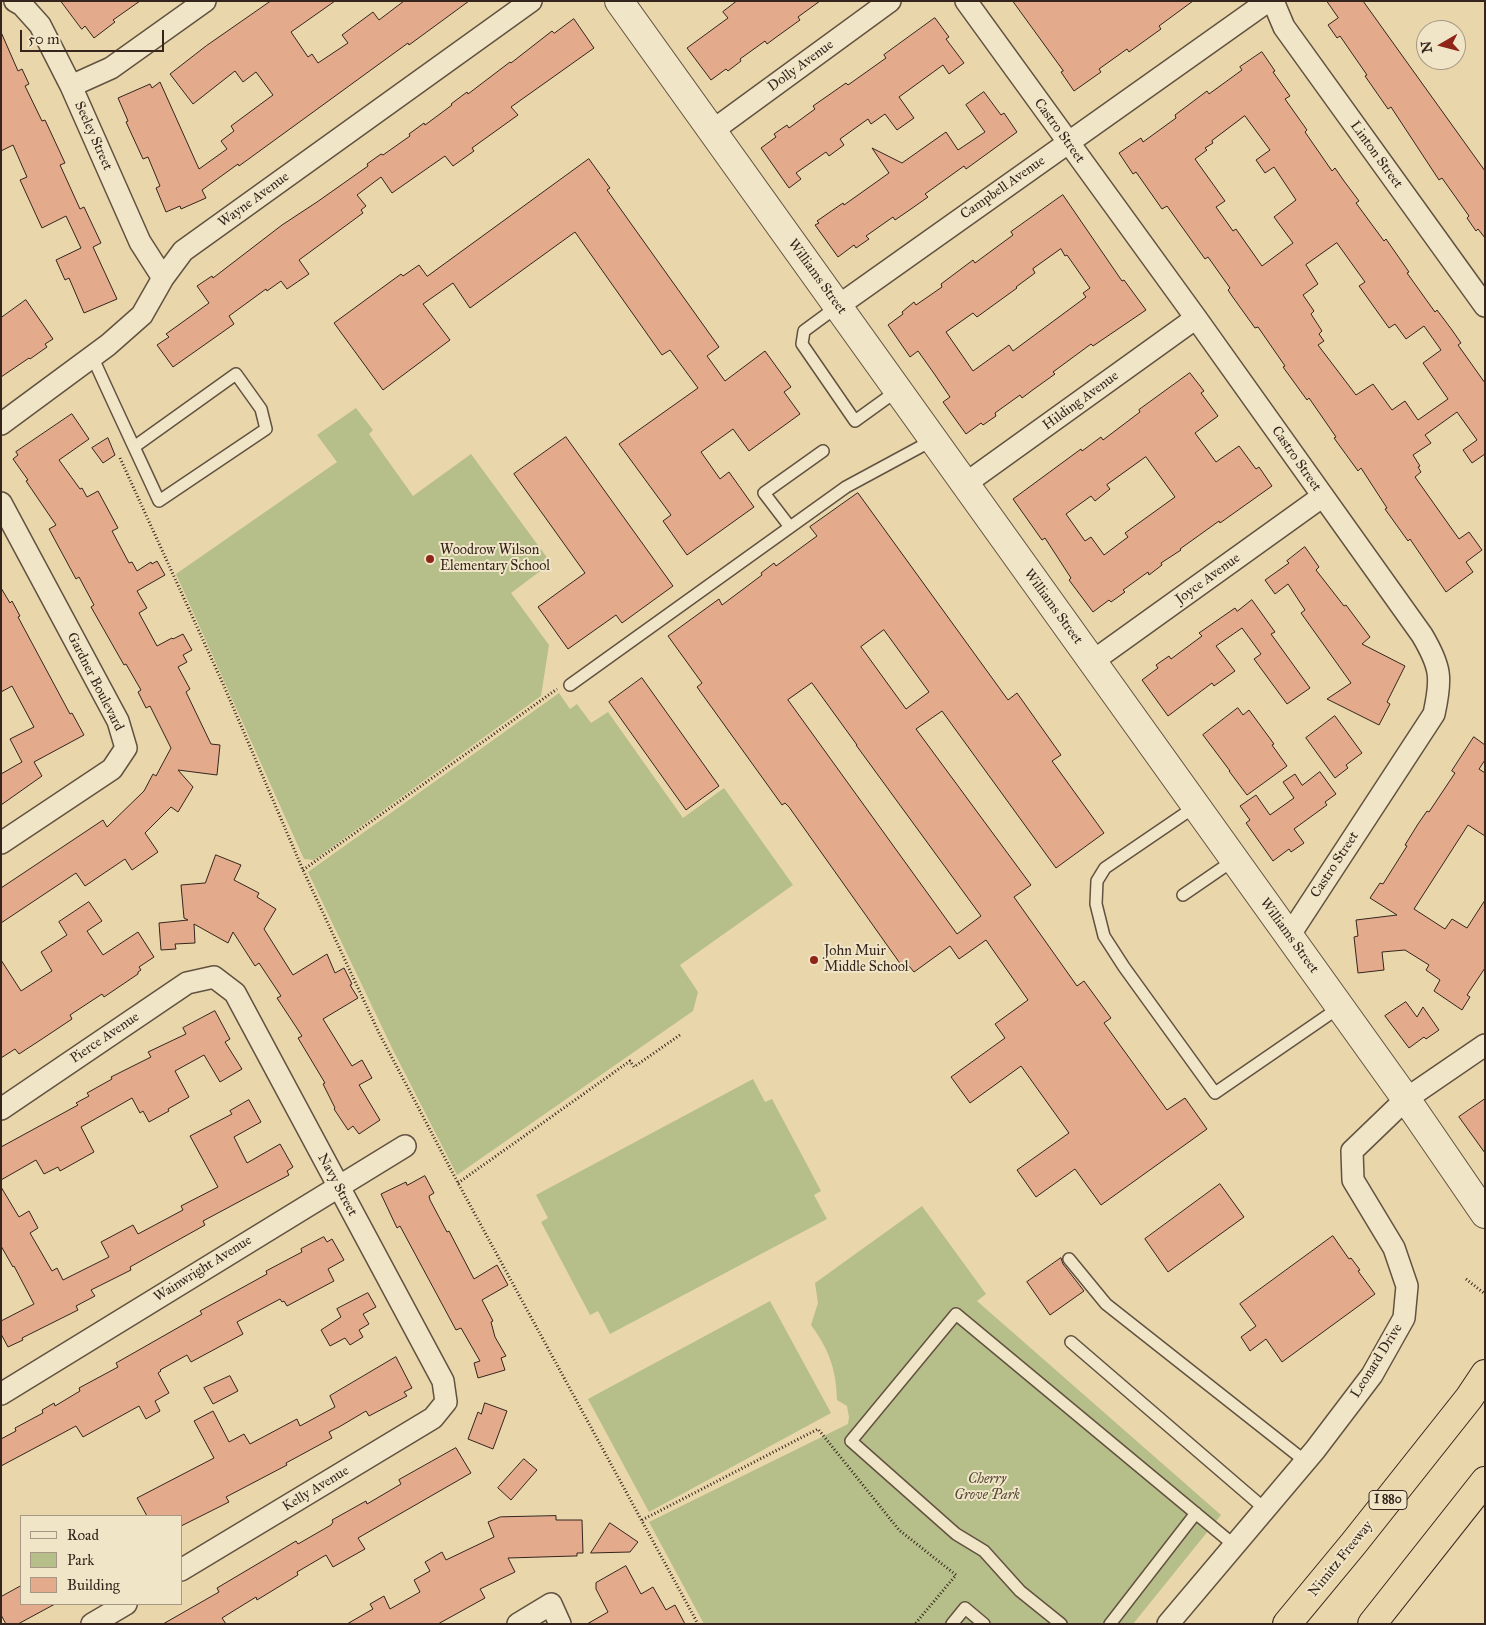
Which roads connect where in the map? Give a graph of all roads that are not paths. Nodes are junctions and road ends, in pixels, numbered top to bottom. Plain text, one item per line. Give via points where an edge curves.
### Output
1 (15, 1) edge
2 (204, 1) edge
3 (531, 1) edge
4 (619, 1) edge
5 (890, 1) edge
6 (966, 1) edge
7 (1268, 1) edge
8 (1273, 1) edge
9 (71, 86) junction
10 (712, 130) junction
11 (1067, 142) junction
12 (163, 278) junction
13 (838, 306) junction
14 (1485, 306) edge
15 (1196, 318) junction
16 (92, 356) junction
17 (898, 390) junction
18 (1, 424) edge
19 (933, 440) junction
20 (134, 447) junction
21 (823, 451) dead end
22 (965, 484) junction
23 (1323, 496) junction
24 (1, 503) edge
25 (790, 527) junction
26 (1093, 661) junction
27 (570, 685) dead end
28 (1196, 806) junction
29 (1, 843) edge
30 (1234, 860) junction
31 (1183, 895) dead end
32 (1289, 936) junction
33 (214, 977) joint
34 (1340, 1007) junction
35 (1485, 1044) edge
36 (1406, 1099) junction
37 (1, 1109) edge
38 (405, 1146) dead end
39 (338, 1186) junction
40 (1485, 1214) edge
41 (1069, 1259) dead end
42 (1071, 1342) dead end
43 (1485, 1374) edge
44 (1, 1394) edge
45 (446, 1402) joint
46 (1305, 1461) junction
47 (1485, 1481) edge
48 (1265, 1509) junction
49 (1196, 1513) junction
50 (1234, 1545) junction
51 (182, 1569) edge
52 (124, 1605) edge
53 (92, 1624) edge
54 (518, 1624) edge
55 (560, 1624) edge
56 (952, 1624) edge
57 (984, 1624) edge
58 (1061, 1624) edge
59 (1110, 1624) edge
60 (1168, 1624) edge
61 (1287, 1624) edge
62 (1372, 1624) edge

1 - 9 street, Seeley Street via 40,25
2 - 9 street via 111,68
3 - 12 street, Wayne Avenue via 183,251
4 - 10 street, Williams Street
5 - 10 street, Dolly Avenue
6 - 11 street, Castro Street
7 - 11 street, Campbell Avenue
8 - 14 street, Linton Street via 1284,27
9 - 12 street, Seeley Street via 140,242
10 - 13 street, Williams Street
11 - 13 street, Campbell Avenue
11 - 15 street, Castro Street
12 - 16 street, Wayne Avenue via 142,315
13 - 17 street, Williams Street
13 - 17 lane via 804,331 802,344 855,421
15 - 22 street, Hilding Avenue
15 - 23 street, Castro Street
16 - 18 street, Wayne Avenue
16 - 20 lane
17 - 19 street, Williams Street
19 - 22 street, Williams Street
19 - 25 lane via 846,487
20 - 20 lane via 159,501 266,429 261,409 236,374
21 - 25 lane via 764,493
22 - 26 street, Williams Street
23 - 26 street, Joyce Avenue
23 - 32 street, Castro Street via 1433,653 1439,671 1439,691 1434,714
24 - 29 street, Gardner Boulevard via 118,721 126,748 112,769
25 - 27 lane
26 - 28 street, Williams Street
28 - 30 street, Williams Street
28 - 34 lane via 1105,868 1098,881 1096,904 1104,936 1124,966 1215,1093
30 - 31 lane
30 - 32 street, Williams Street
32 - 34 street, Williams Street
33 - 37 street, Pierce Avenue via 186,983
33 - 39 street, Navy Street via 235,993
34 - 36 street, Williams Street
35 - 36 street, Leonard Drive
36 - 40 street, Williams Street
36 - 46 street, Leonard Drive via 1352,1151 1353,1180 1394,1248 1407,1286 1404,1318 1372,1375
38 - 39 street, Wainwright Avenue
39 - 44 street, Wainwright Avenue
39 - 45 street, Navy Street via 443,1381
41 - 46 lane via 1106,1304
42 - 48 lane
43 - 61 highway, Nimitz Freeway / I 880
45 - 51 street, Kelly Avenue via 433,1418
46 - 48 street, Leonard Drive
47 - 62 highway
48 - 50 street, Leonard Drive
49 - 50 lane
49 - 58 lane via 956,1314 851,1440 956,1534 984,1551 1020,1592
49 - 59 lane
50 - 60 street, Leonard Drive
52 - 53 street
54 - 55 street via 551,1604
56 - 57 lane via 965,1608

